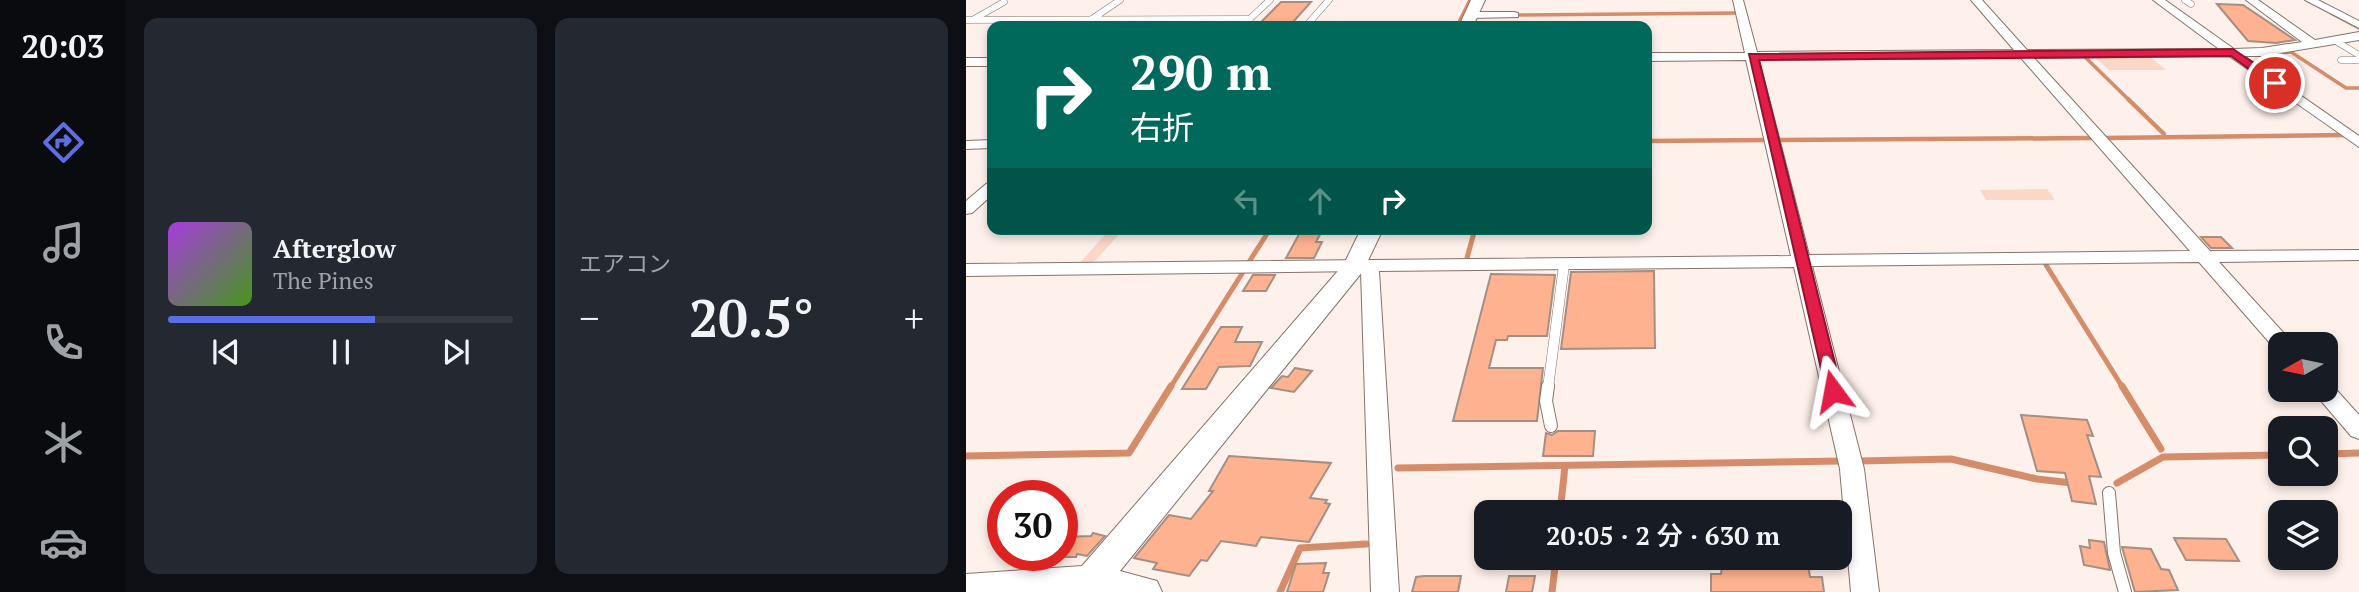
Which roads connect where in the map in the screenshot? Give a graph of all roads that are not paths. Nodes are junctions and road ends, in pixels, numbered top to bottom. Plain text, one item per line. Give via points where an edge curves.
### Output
1 (1120, 0) edge
2 (1270, 0) edge
3 (1329, 0) edge
4 (1478, 0) edge
5 (1738, 0) edge
6 (1976, 0) edge
7 (2158, 0) edge
8 (2251, 0) edge
9 (2310, 0) edge
10 (1004, 2) dead end
11 (1514, 15) dead end
12 (968, 19) edge
13 (1250, 19) junction
14 (1091, 20) junction
15 (1248, 21) edge
16 (1310, 21) edge
17 (1469, 21) edge
18 (2359, 25) edge
19 (2359, 36) edge
20 (2334, 40) junction
21 (2313, 44) junction
22 (2233, 52) junction
23 (2025, 54) junction
24 (1652, 57) edge
25 (1753, 57) junction
26 (2359, 58) edge
27 (2341, 60) dead end
28 (966, 62) edge
29 (987, 62) edge
30 (2359, 143) edge
31 (987, 144) edge
32 (966, 145) edge
33 (987, 191) edge
34 (966, 209) edge
35 (1370, 235) edge
36 (2359, 255) edge
37 (2205, 258) junction
38 (1802, 261) junction
39 (1564, 265) junction
40 (1362, 266) junction
41 (966, 270) edge
42 (2271, 332) edge
43 (2334, 402) edge
44 (1551, 426) dead end
45 (2359, 430) edge
46 (2109, 493) dead end
47 (1086, 586) edge
48 (966, 590) edge
49 (1144, 592) edge
50 (1385, 592) edge
51 (1865, 592) edge
52 (2125, 592) edge

1 - 14 lane
2 - 13 lane
3 - 16 lane
4 - 17 street
5 - 25 street
6 - 23 street
7 - 22 street
8 - 21 street
9 - 18 street
10 - 12 lane
11 - 17 street
12 - 14 lane
13 - 14 lane
13 - 15 lane
19 - 20 street
20 - 21 street
20 - 26 lane
21 - 22 street
22 - 23 street
22 - 30 street
23 - 25 street
23 - 37 street
24 - 25 street
25 - 38 street
26 - 27 lane
28 - 29 street
31 - 32 street
33 - 34 street
35 - 40 street
36 - 37 street
37 - 38 street
37 - 42 street
38 - 39 street
38 - 51 street via 1852,468
39 - 40 street
39 - 44 lane via 1546,401
40 - 41 street
40 - 47 street
40 - 50 street
43 - 45 street
46 - 52 lane via 2115,553
47 - 48 street
47 - 49 street

